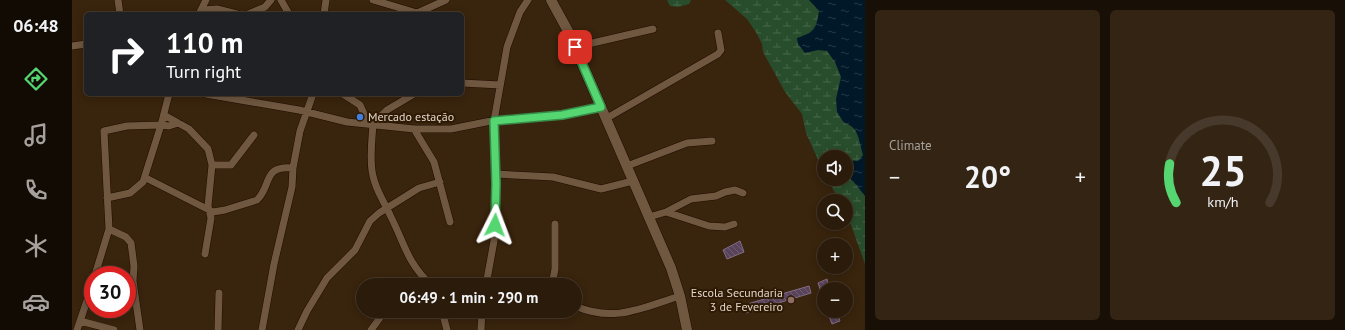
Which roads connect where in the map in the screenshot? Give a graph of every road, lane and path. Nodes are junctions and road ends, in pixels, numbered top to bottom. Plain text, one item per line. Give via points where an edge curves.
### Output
1 (118, 0) edge
2 (206, 0) edge
3 (271, 0) edge
4 (281, 0) edge
5 (326, 0) edge
6 (373, 0) edge
7 (446, 0) edge
8 (528, 0) edge
9 (553, 0) edge
10 (120, 12) edge
11 (200, 12) edge
12 (228, 12) edge
13 (253, 12) edge
14 (288, 12) edge
15 (324, 12) edge
16 (413, 12) edge
17 (418, 12) edge
18 (653, 29) dead end
19 (718, 33) dead end
20 (84, 44) edge
21 (72, 46) edge
22 (575, 47) junction
23 (464, 83) edge
24 (500, 85) junction
25 (169, 96) edge
26 (216, 96) edge
27 (312, 96) edge
28 (346, 96) edge
29 (411, 96) edge
30 (601, 107) junction
31 (306, 113) junction
32 (164, 115) junction
33 (607, 118) junction
34 (494, 121) junction
35 (178, 123) junction
36 (371, 124) junction
37 (161, 125) junction
38 (414, 129) junction
39 (254, 135) dead end
40 (712, 141) dead end
41 (212, 165) junction
42 (627, 166) junction
43 (293, 168) junction
44 (496, 174) junction
45 (146, 178) junction
46 (633, 181) junction
47 (440, 182) junction
48 (743, 193) dead end
49 (107, 198) junction
50 (387, 209) junction
51 (210, 211) junction
52 (666, 212) junction
53 (649, 217) junction
54 (450, 222) dead end
55 (556, 224) dead end
56 (734, 224) dead end
57 (109, 229) junction
58 (205, 254) dead end
59 (98, 266) edge
60 (424, 278) edge
61 (487, 278) edge
62 (554, 278) edge
63 (219, 293) dead end
64 (680, 296) junction
65 (582, 308) edge
66 (84, 309) edge
67 (380, 318) edge
68 (444, 318) edge
69 (482, 318) edge
70 (80, 321) junction
71 (77, 330) edge
72 (114, 330) edge
73 (140, 330) edge
74 (218, 330) edge
75 (262, 330) edge
76 (298, 330) edge
77 (371, 330) edge
78 (447, 330) edge
79 (481, 330) edge
80 (687, 330) edge

1 - 10 street
2 - 11 street
3 - 13 street via 265,7
4 - 14 street
5 - 15 street
6 - 16 street
7 - 17 street
8 - 24 street via 520,12 507,47
9 - 22 main road
11 - 12 street via 217,9
18 - 22 street
19 - 33 street via 721,50 718,54
20 - 21 street
22 - 30 main road
23 - 24 street
24 - 34 street
25 - 32 street
26 - 31 street
27 - 31 street
28 - 36 street via 360,105
29 - 36 street via 387,110
30 - 33 main road
30 - 34 street via 562,115
31 - 36 street via 347,122
31 - 43 street
32 - 35 street
32 - 37 street
33 - 42 main road
34 - 38 street via 451,129
34 - 44 street
35 - 37 street
35 - 41 street via 206,146
36 - 38 street
36 - 50 street via 372,175
37 - 45 street
37 - 49 street via 127,126 104,131
38 - 47 street via 434,162
39 - 41 street via 231,165
40 - 42 street via 687,143
41 - 51 street via 208,206
42 - 46 main road
43 - 51 street via 283,167 270,175 257,200 217,212
43 - 75 street via 292,187
44 - 46 street via 553,177 601,189
44 - 61 street via 494,236
45 - 49 street via 130,194
45 - 51 street
46 - 53 main road
47 - 50 street via 419,188
47 - 54 street
48 - 52 street via 735,190 716,196 691,199
49 - 57 street
50 - 60 street via 409,259
50 - 76 street via 370,221 355,250 327,278
51 - 58 street via 212,218
52 - 53 street
52 - 56 street via 710,226 725,227
53 - 64 main road
55 - 62 street
57 - 59 street
57 - 73 street via 126,237 131,243
63 - 74 street
64 - 65 street via 612,315
64 - 80 main road
66 - 70 street
67 - 77 street
68 - 78 street
69 - 79 street
70 - 71 street
70 - 72 street

